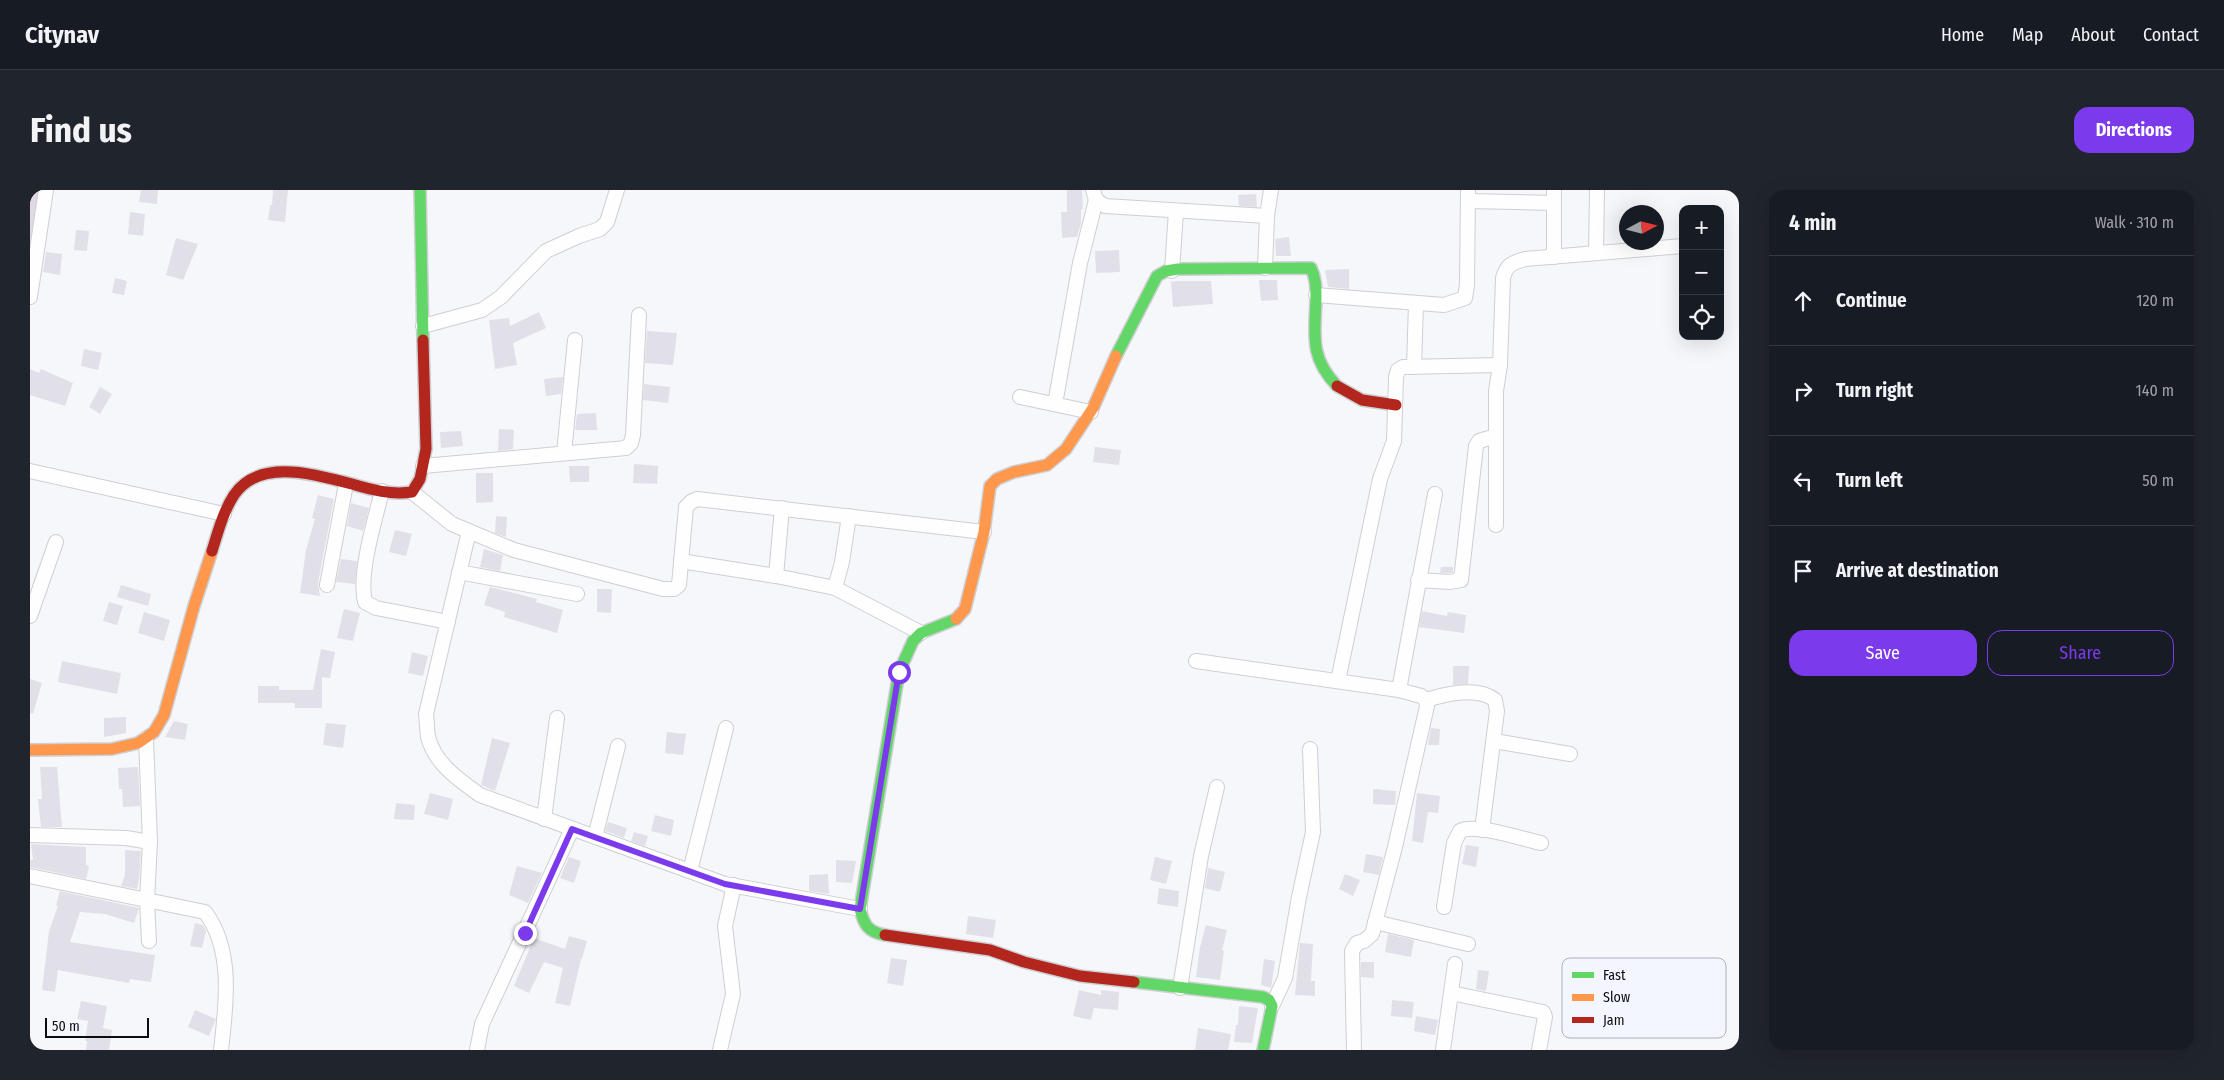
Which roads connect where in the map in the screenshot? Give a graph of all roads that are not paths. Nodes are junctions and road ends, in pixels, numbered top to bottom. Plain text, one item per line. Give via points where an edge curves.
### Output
1 (46, 190) edge
2 (420, 190) edge
3 (617, 190) edge
4 (1271, 190) edge
5 (1597, 190) edge
6 (1095, 195) edge
7 (1468, 195) edge
8 (1496, 196) edge
9 (1554, 196) edge
10 (1176, 211) junction
11 (1267, 216) junction
12 (1679, 246) edge
13 (1596, 253) junction
14 (1554, 257) junction
15 (1265, 268) junction
16 (1172, 271) junction
17 (1316, 295) junction
18 (30, 297) edge
19 (1416, 303) junction
20 (639, 315) dead end
21 (423, 326) junction
22 (575, 340) dead end
23 (1500, 365) junction
24 (1414, 367) junction
25 (1020, 397) dead end
26 (1056, 404) junction
27 (1396, 405) junction
28 (1091, 412) junction
29 (1496, 436) junction
30 (564, 453) junction
31 (423, 466) junction
32 (30, 471) edge
33 (346, 484) junction
34 (382, 491) junction
35 (412, 492) junction
36 (1435, 494) dead end
37 (782, 508) junction
38 (224, 514) junction
39 (849, 516) junction
40 (1496, 525) dead end
41 (469, 531) junction
42 (984, 532) junction
43 (56, 542) dead end
44 (681, 561) junction
45 (459, 572) junction
46 (776, 576) junction
47 (1418, 580) junction
48 (327, 585) dead end
49 (835, 588) junction
50 (577, 594) dead end
51 (30, 616) edge
52 (448, 622) junction
53 (921, 633) junction
54 (1196, 660) dead end
55 (1338, 681) junction
56 (1399, 690) junction
57 (1426, 700) junction
58 (558, 718) dead end
59 (726, 728) dead end
60 (146, 739) junction
61 (1494, 741) junction
62 (618, 746) dead end
63 (1310, 749) dead end
64 (30, 750) edge
65 (1570, 754) dead end
66 (1217, 787) dead end
67 (544, 819) junction
68 (572, 829) junction
69 (1482, 830) junction
70 (30, 835) edge
71 (595, 837) junction
72 (150, 842) junction
73 (1541, 843) dead end
74 (690, 871) junction
75 (30, 876) edge
76 (734, 885) junction
77 (147, 901) junction
78 (1444, 907) dead end
79 (860, 909) junction
80 (1375, 922) junction
81 (149, 941) dead end
82 (1468, 944) dead end
83 (1455, 964) dead end
84 (1180, 988) junction
85 (1451, 993) junction
86 (1272, 1006) junction
87 (220, 1050) edge
88 (477, 1050) edge
89 (720, 1050) edge
90 (1263, 1050) edge
91 (1354, 1050) edge
92 (1443, 1050) edge
93 (1540, 1050) edge

1 - 18 street
2 - 21 street
3 - 21 street via 607,222 600,229 546,251 501,297 482,310
4 - 11 street
5 - 13 street
6 - 10 street via 1105,206
6 - 26 street
7 - 8 street
7 - 19 street via 1465,298 1444,305
8 - 9 street
9 - 14 street
10 - 11 street
10 - 16 street
11 - 15 street
12 - 13 street
13 - 14 street
14 - 23 street via 1525,260 1506,267
15 - 16 street
15 - 17 street via 1310,268 1314,272
16 - 28 street via 1157,276 1122,342
17 - 19 street
17 - 27 street via 1314,346 1324,371 1351,396 1363,401
19 - 24 street
20 - 30 street via 631,444 626,448
21 - 31 street via 426,449
22 - 30 street
23 - 24 street
23 - 29 street via 1496,391
24 - 27 street via 1398,370
25 - 26 street
26 - 28 street
27 - 55 street via 1394,441 1380,479
28 - 42 street via 1066,449 1047,465 1014,472 997,479 990,486
29 - 40 street
29 - 47 street via 1479,441 1476,446 1461,580
30 - 31 street
31 - 35 street
32 - 38 street
33 - 34 street
33 - 38 street via 299,474 276,472 261,475 243,485
33 - 48 street
34 - 35 street via 395,494
34 - 52 street via 362,591 365,602 376,608
35 - 41 street via 452,524
36 - 47 street
37 - 39 street
37 - 44 street via 697,499 691,502 686,507
37 - 46 street
38 - 60 street via 164,714
39 - 42 street
39 - 49 street
41 - 44 street via 514,550 663,589 674,589 679,585
41 - 45 street
42 - 53 street via 964,609 955,620
43 - 51 street
44 - 46 street
45 - 50 street
45 - 52 street
46 - 49 street
47 - 56 street
49 - 53 street
52 - 67 street via 426,714 428,737 437,758 480,796
53 - 79 street via 913,641 899,672
54 - 55 street
55 - 56 street
56 - 57 street
57 - 61 street via 1448,693 1478,693 1491,697 1497,711
57 - 80 street via 1395,847
58 - 67 street
59 - 74 street
60 - 64 street via 112,749
60 - 72 street
61 - 65 street
61 - 69 street
62 - 71 street
63 - 86 street via 1313,832 1285,978
66 - 84 street via 1201,856
67 - 68 street
68 - 71 street
68 - 88 street via 482,1024
69 - 73 street
69 - 78 street via 1460,831 1454,843
70 - 72 street via 126,838
71 - 74 street
72 - 77 street
74 - 76 street
75 - 77 street
76 - 79 street
76 - 89 street via 725,926 733,994
77 - 81 street
77 - 87 street via 205,912 215,925 223,951 226,1007
79 - 84 street via 864,925 873,933 990,950 1080,976
80 - 82 street
80 - 91 street via 1369,938 1357,943 1352,951
83 - 85 street
84 - 86 street via 1263,996 1270,1000
85 - 92 street
85 - 93 street via 1543,1012
86 - 90 street

